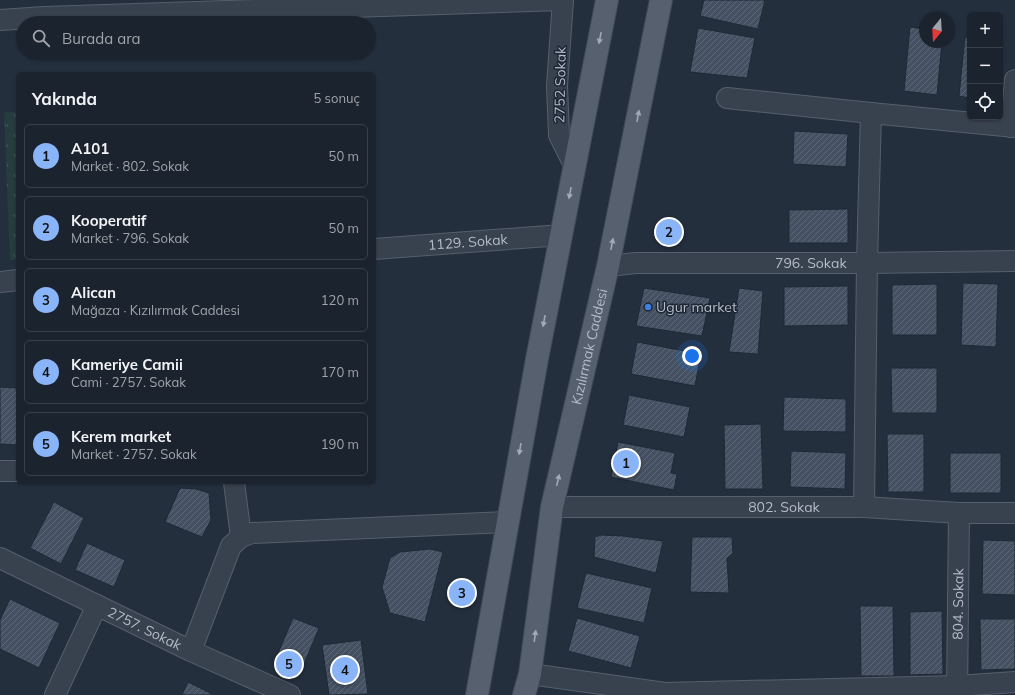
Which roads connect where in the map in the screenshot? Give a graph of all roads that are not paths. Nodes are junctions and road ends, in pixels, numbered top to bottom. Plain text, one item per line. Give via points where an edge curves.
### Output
1 (563, 0) edge
2 (608, 0) edge
3 (661, 0) edge
4 (75, 16) edge
5 (16, 19) edge
6 (0, 20) edge
7 (1015, 80) edge
8 (727, 98) dead end
9 (872, 114) junction
10 (1013, 127) edge
11 (575, 167) junction
12 (562, 235) junction
13 (376, 249) edge
14 (1015, 261) edge
15 (867, 263) junction
16 (608, 266) junction
17 (16, 280) edge
18 (0, 282) edge
19 (0, 471) edge
20 (16, 471) edge
21 (234, 484) edge
22 (552, 507) junction
23 (864, 507) junction
24 (959, 513) junction
25 (1015, 513) edge
26 (507, 522) junction
27 (241, 537) junction
28 (0, 558) edge
29 (97, 605) junction
30 (191, 651) junction
31 (1015, 682) edge
32 (527, 688) edge
33 (957, 690) edge
34 (477, 693) edge
35 (664, 694) edge
36 (55, 695) edge
37 (290, 695) edge

1 - 4 street
1 - 11 street, 2752 Sokak via 557,86 559,135
2 -> 11 main road
16 -> 3 main road, Kızılırmak Caddesi
5 - 6 street
7 - 10 street
8 - 9 street
9 - 10 street
9 - 15 street
11 -> 12 main road
12 - 13 street, 1129. Sokak
12 -> 26 main road
14 - 15 street, 796. Sokak
15 - 16 street, 796. Sokak via 636,263
15 - 23 street
22 -> 16 main road, Kızılırmak Caddesi
17 - 18 street
19 - 20 street
21 - 27 street
22 - 23 street, 802. Sokak
32 -> 22 main road, Kızılırmak Caddesi
23 - 24 street, 802. Sokak
24 - 25 street, 802. Sokak
24 - 33 street, 804. Sokak
26 - 27 street via 252,533
26 - 34 main road
27 - 30 street via 231,546
28 - 29 street, 2757. Sokak
29 - 30 street, 2757. Sokak
29 - 36 street
30 - 37 street, 2757. Sokak
31 - 33 street
32 - 35 street
33 - 35 street

